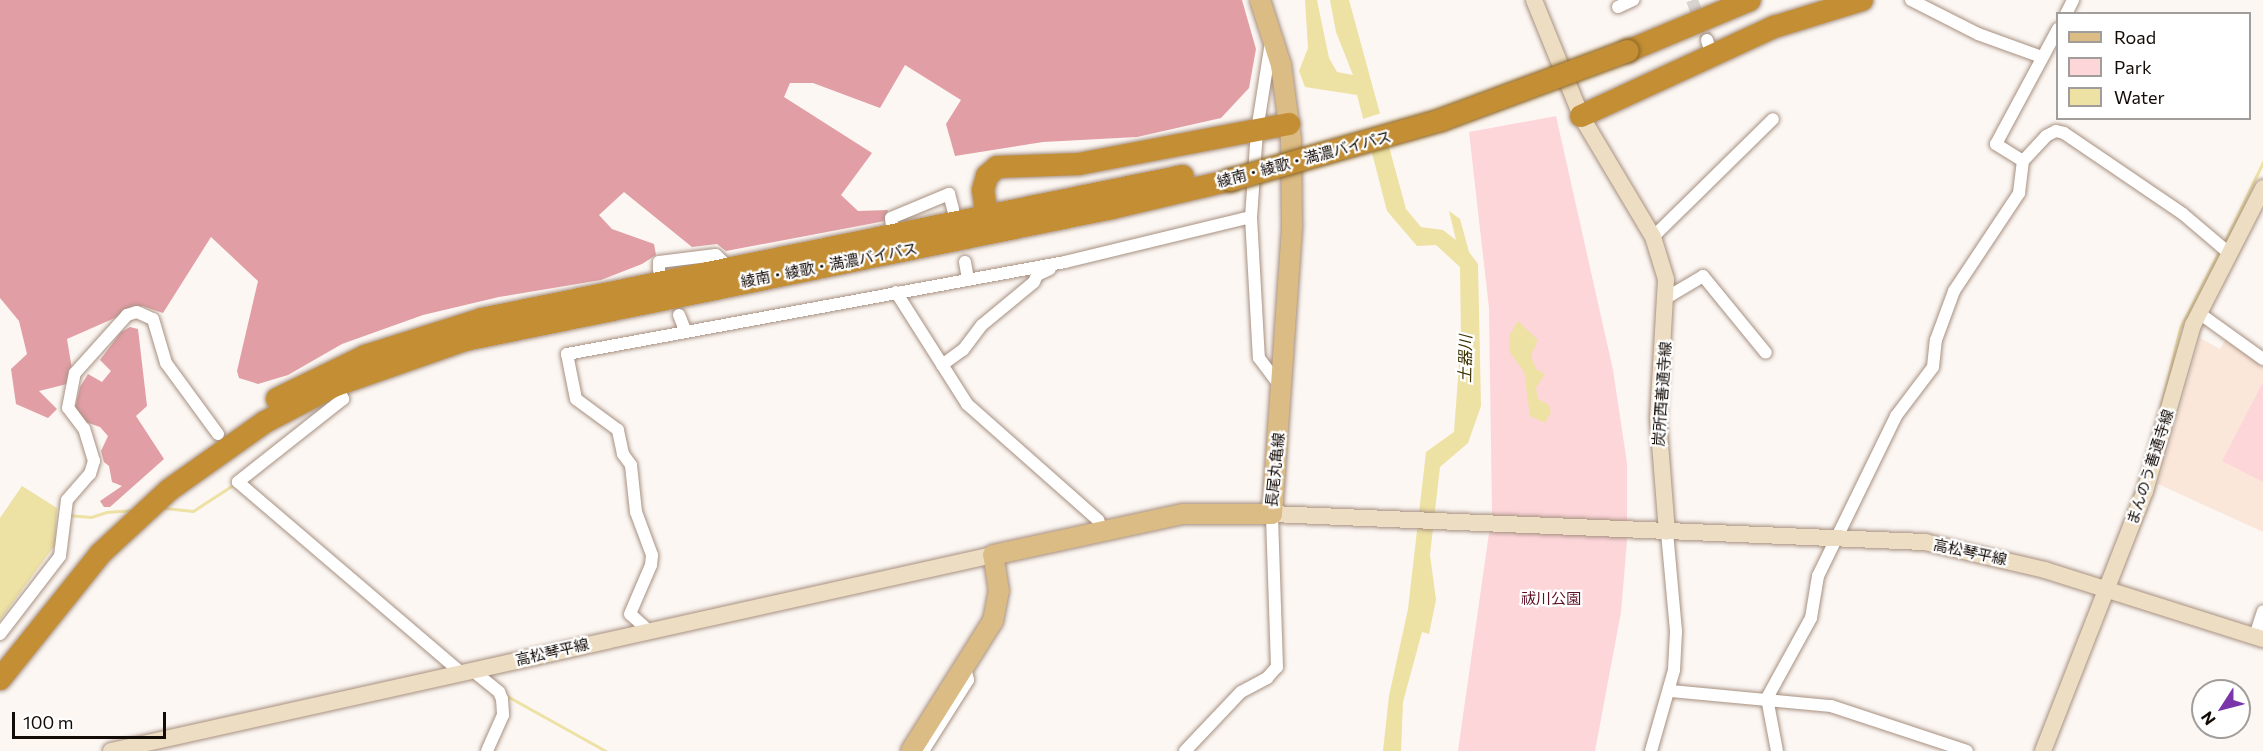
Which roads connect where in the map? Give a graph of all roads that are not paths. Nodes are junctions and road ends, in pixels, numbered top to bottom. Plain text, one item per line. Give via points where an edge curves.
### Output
1 (1260, 0) edge
2 (1534, 0) edge
3 (1633, 0) edge
4 (1712, 0) edge
5 (1750, 0) edge
6 (1862, 0) edge
7 (1911, 0) edge
8 (1618, 6) dead end
9 (2056, 32) edge
10 (1272, 35) junction
11 (1627, 44) junction
12 (2042, 57) junction
13 (1581, 116) junction
14 (1773, 119) dead end
15 (1289, 124) junction
16 (1257, 130) junction
17 (2023, 160) junction
18 (2263, 188) edge
19 (953, 209) dead end
20 (1251, 217) junction
21 (988, 224) junction
22 (893, 236) junction
23 (1653, 237) junction
24 (2224, 250) junction
25 (965, 262) dead end
26 (1065, 262) junction
27 (659, 270) dead end
28 (725, 278) junction
29 (968, 279) junction
30 (896, 292) junction
31 (1666, 298) junction
32 (2199, 313) junction
33 (678, 315) dead end
34 (686, 332) junction
35 (1766, 353) dead end
36 (2263, 359) edge
37 (942, 365) junction
38 (336, 386) junction
39 (1282, 388) junction
40 (218, 434) junction
41 (165, 484) junction
42 (1280, 515) junction
43 (1102, 529) junction
44 (1666, 532) junction
45 (1836, 536) junction
46 (993, 555) junction
47 (2108, 588) junction
48 (2263, 611) edge
49 (649, 631) junction
50 (0, 634) edge
51 (2259, 637) edge
52 (0, 657) edge
53 (965, 667) junction
54 (467, 671) junction
55 (0, 679) edge
56 (1671, 691) junction
57 (1767, 698) junction
58 (111, 751) edge
59 (487, 751) edge
60 (911, 751) edge
61 (923, 751) edge
62 (1185, 751) edge
63 (1651, 751) edge
64 (1777, 751) edge
65 (1967, 751) edge
66 (2043, 751) edge

1 - 10 main road, 長尾丸亀線
2 - 13 main road, 炭所西善通寺線
3 - 8 street
4 - 11 highway, 綾南・綾歌・満濃バイパス
5 - 11 highway, 綾南・綾歌・満濃バイパス
6 - 13 highway via 1710,48
7 - 12 street via 1978,34
9 - 12 street
10 - 15 main road, 長尾丸亀線 via 1281,65
10 - 16 street
11 - 21 highway, 綾南・綾歌・満濃バイパス via 1230,173
12 - 17 street via 1996,144
13 - 23 main road, 炭所西善通寺線
14 - 23 street
15 - 16 highway
15 - 39 main road, 長尾丸亀線 via 1292,225
16 - 20 street
16 - 21 highway via 1079,164 997,167 984,182
17 - 24 street via 2046,136 2056,131 2064,134 2183,214
17 - 45 street via 2019,193 1954,291 1936,340 1933,368 1896,416
18 - 24 main road, まんのう善通寺線
19 - 22 street via 949,194 891,218
20 - 26 street
20 - 39 street via 1259,358
21 - 22 highway, 綾南・綾歌・満濃バイパス
21 - 28 highway, 綾南・綾歌・満濃バイパス
22 - 28 highway, 綾南・綾歌・満濃バイパス
23 - 31 main road, 炭所西善通寺線 via 1666,279
24 - 32 main road, まんのう善通寺線
25 - 29 street
26 - 29 street
26 - 37 street via 1036,275 1034,282 982,325 963,350
27 - 28 street via 658,262 716,255
28 - 38 highway, 綾南・綾歌・満濃バイパス via 465,340
28 - 40 highway, 綾南・綾歌・満濃バイパス via 482,319 401,343 314,379
29 - 30 street
30 - 34 street
30 - 37 street
31 - 35 street via 1703,276 1709,293
31 - 44 main road, 炭所西善通寺線 via 1658,429
32 - 36 street
32 - 47 main road, まんのう善通寺線 via 2180,364 2162,439
33 - 34 street
34 - 49 street via 567,354 576,399 618,430 623,454 631,465 636,512 652,555 630,614
37 - 43 street via 981,420 1098,520
38 - 41 highway, 綾南・綾歌・満濃バイパス via 265,422
38 - 54 street via 343,399 238,482
39 - 42 main road, 長尾丸亀線
40 - 41 highway, 綾南・綾歌・満濃バイパス
40 - 50 street via 166,363 153,319 137,312 127,315 75,373 68,408 84,429 94,461 90,474 67,500 60,556
41 - 52 highway, 綾南・綾歌・満濃バイパス via 90,544
41 - 55 highway, 綾南・綾歌・満濃バイパス via 100,554
42 - 43 main road, 長尾丸亀線 via 1183,514
42 - 44 main road
42 - 62 street via 1277,667 1268,678 1241,692
43 - 46 main road, 長尾丸亀線
44 - 45 main road, 高松琴平線
44 - 56 street via 1676,631
45 - 47 main road, 高松琴平線 via 1949,545
45 - 57 street via 1818,576 1811,618
46 - 49 main road, 高松琴平線
46 - 53 main road via 999,579 998,602 993,621
47 - 51 main road, 高松琴平線
47 - 66 main road, まんのう善通寺線
48 - 51 street
49 - 54 main road, 高松琴平線
53 - 60 main road
53 - 61 street via 968,680
54 - 58 main road, 高松琴平線
54 - 59 street via 500,692 502,699 502,715
56 - 57 street
56 - 63 street
57 - 64 street
57 - 65 street via 1831,706

